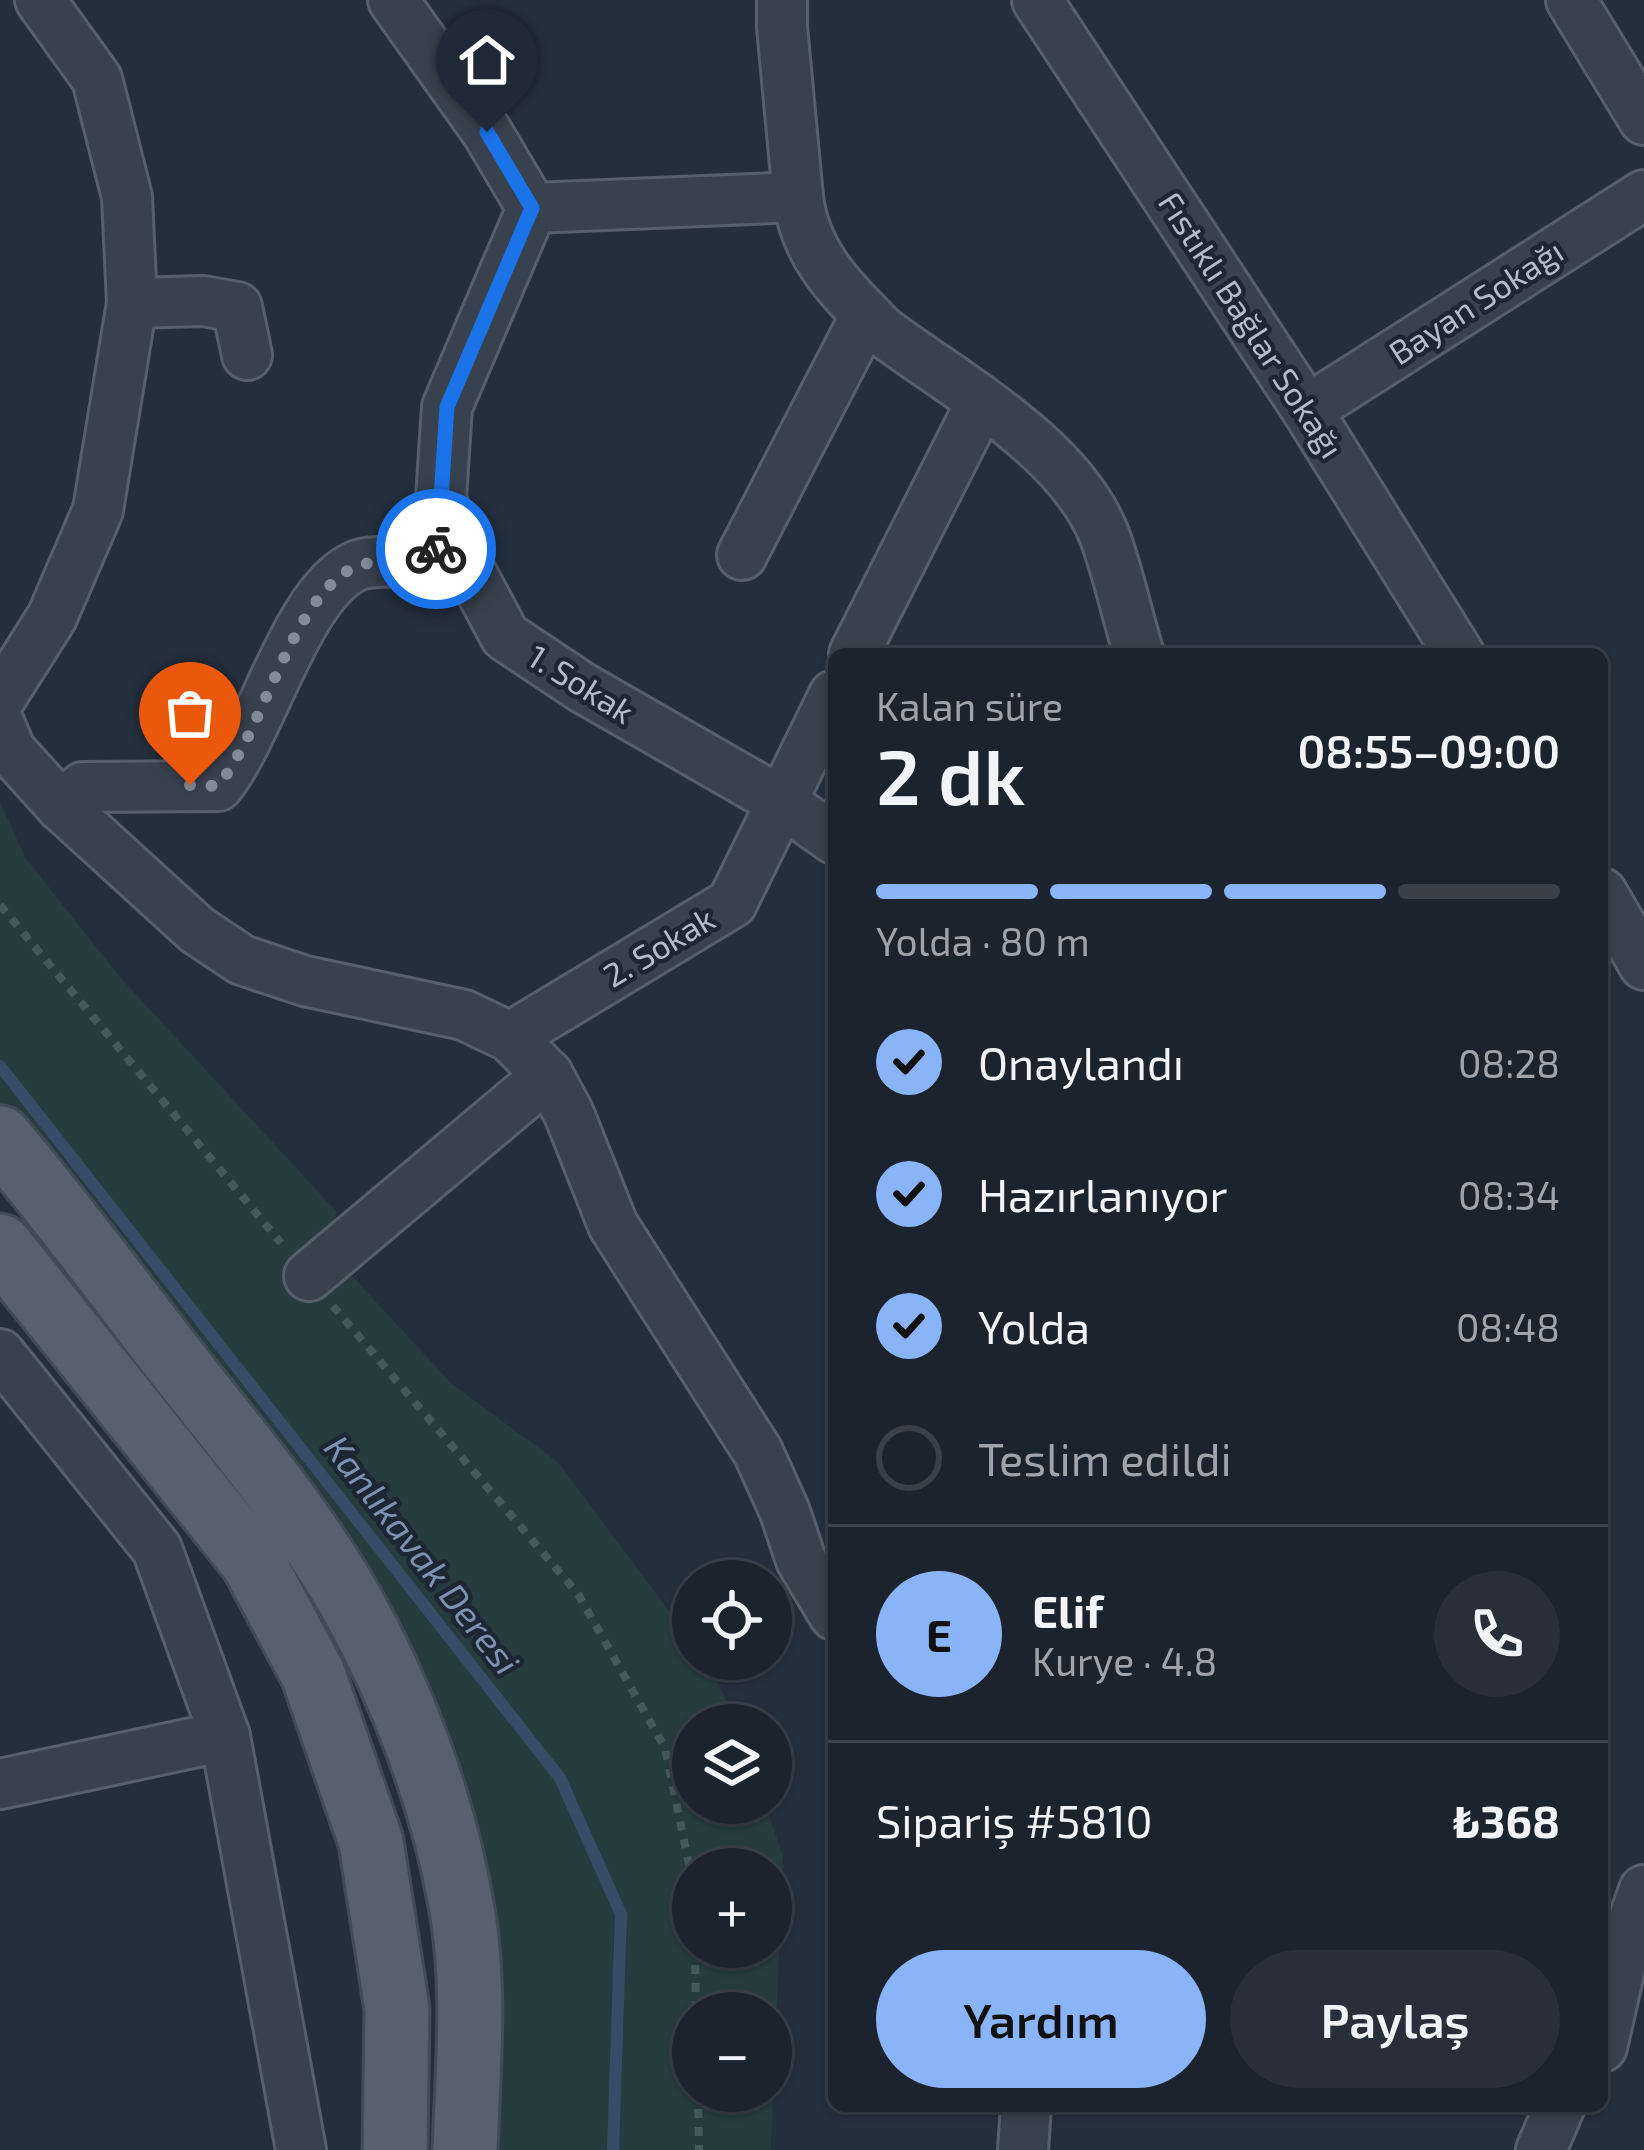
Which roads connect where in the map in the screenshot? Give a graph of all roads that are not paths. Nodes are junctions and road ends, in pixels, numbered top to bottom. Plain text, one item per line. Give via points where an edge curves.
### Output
1 (40, 0) edge
2 (393, 0) edge
3 (782, 0) edge
4 (1037, 0) edge
5 (1570, 0) edge
6 (1644, 120) edge
7 (1644, 195) edge
8 (798, 197) junction
9 (532, 208) junction
10 (132, 303) junction
11 (866, 315) junction
12 (248, 355) dead end
13 (981, 404) junction
14 (1307, 410) junction
15 (455, 542) junction
16 (742, 555) dead end
17 (857, 648) edge
18 (1137, 648) edge
19 (1456, 648) edge
20 (0, 699) edge
21 (828, 707) edge
22 (0, 725) edge
23 (781, 801) junction
24 (61, 806) junction
25 (828, 834) edge
26 (1608, 903) edge
27 (1644, 965) edge
28 (510, 1037) junction
29 (548, 1075) junction
30 (0, 1138) edge
31 (0, 1246) edge
32 (309, 1276) road end
33 (0, 1354) edge
34 (828, 1605) edge
35 (225, 1736) junction
36 (0, 1784) edge
37 (1644, 1890) edge
38 (1608, 2021) edge
39 (1026, 2112) edge
40 (1540, 2112) edge
41 (1557, 2112) edge
42 (301, 2150) edge
43 (395, 2150) edge
44 (465, 2150) edge
45 (1024, 2150) edge
46 (1537, 2150) edge

1 - 10 street via 97,79 127,197
2 - 9 street
3 - 8 street
4 - 14 street, Fıstıklı Bağlar Sokağı
5 - 6 street
7 - 14 street, Bayan Sokağı
8 - 9 street
8 - 11 street via 802,230
9 - 15 street, 1. Sokak via 447,407 441,498
10 - 12 street via 237,307
10 - 20 street via 98,510 52,616
11 - 13 street
11 - 16 street
13 - 17 street
13 - 18 street via 1075,483 1104,535
14 - 19 street, Fıstıklı Bağlar Sokağı
15 - 23 street, 1. Sokak via 505,636
15 - 24 street via 356,566 319,598 218,786 83,787
21 - 23 street, 2. Sokak
22 - 24 street via 10,751
23 - 25 street, 1. Sokak
23 - 28 street, 2. Sokak via 732,903
24 - 28 street via 196,930 242,960 464,1015
26 - 27 street
28 - 29 street
29 - 32 street
29 - 34 street via 614,1225 758,1452
30 - 44 main road via 282,1499 352,1604 391,1684 462,1906 470,1980
31 - 43 main road via 253,1562 313,1675 371,1842 397,2009
33 - 35 street via 157,1549
35 - 36 street
35 - 42 street
37 - 38 street
39 - 45 street
40 - 46 street
41 - 46 street

